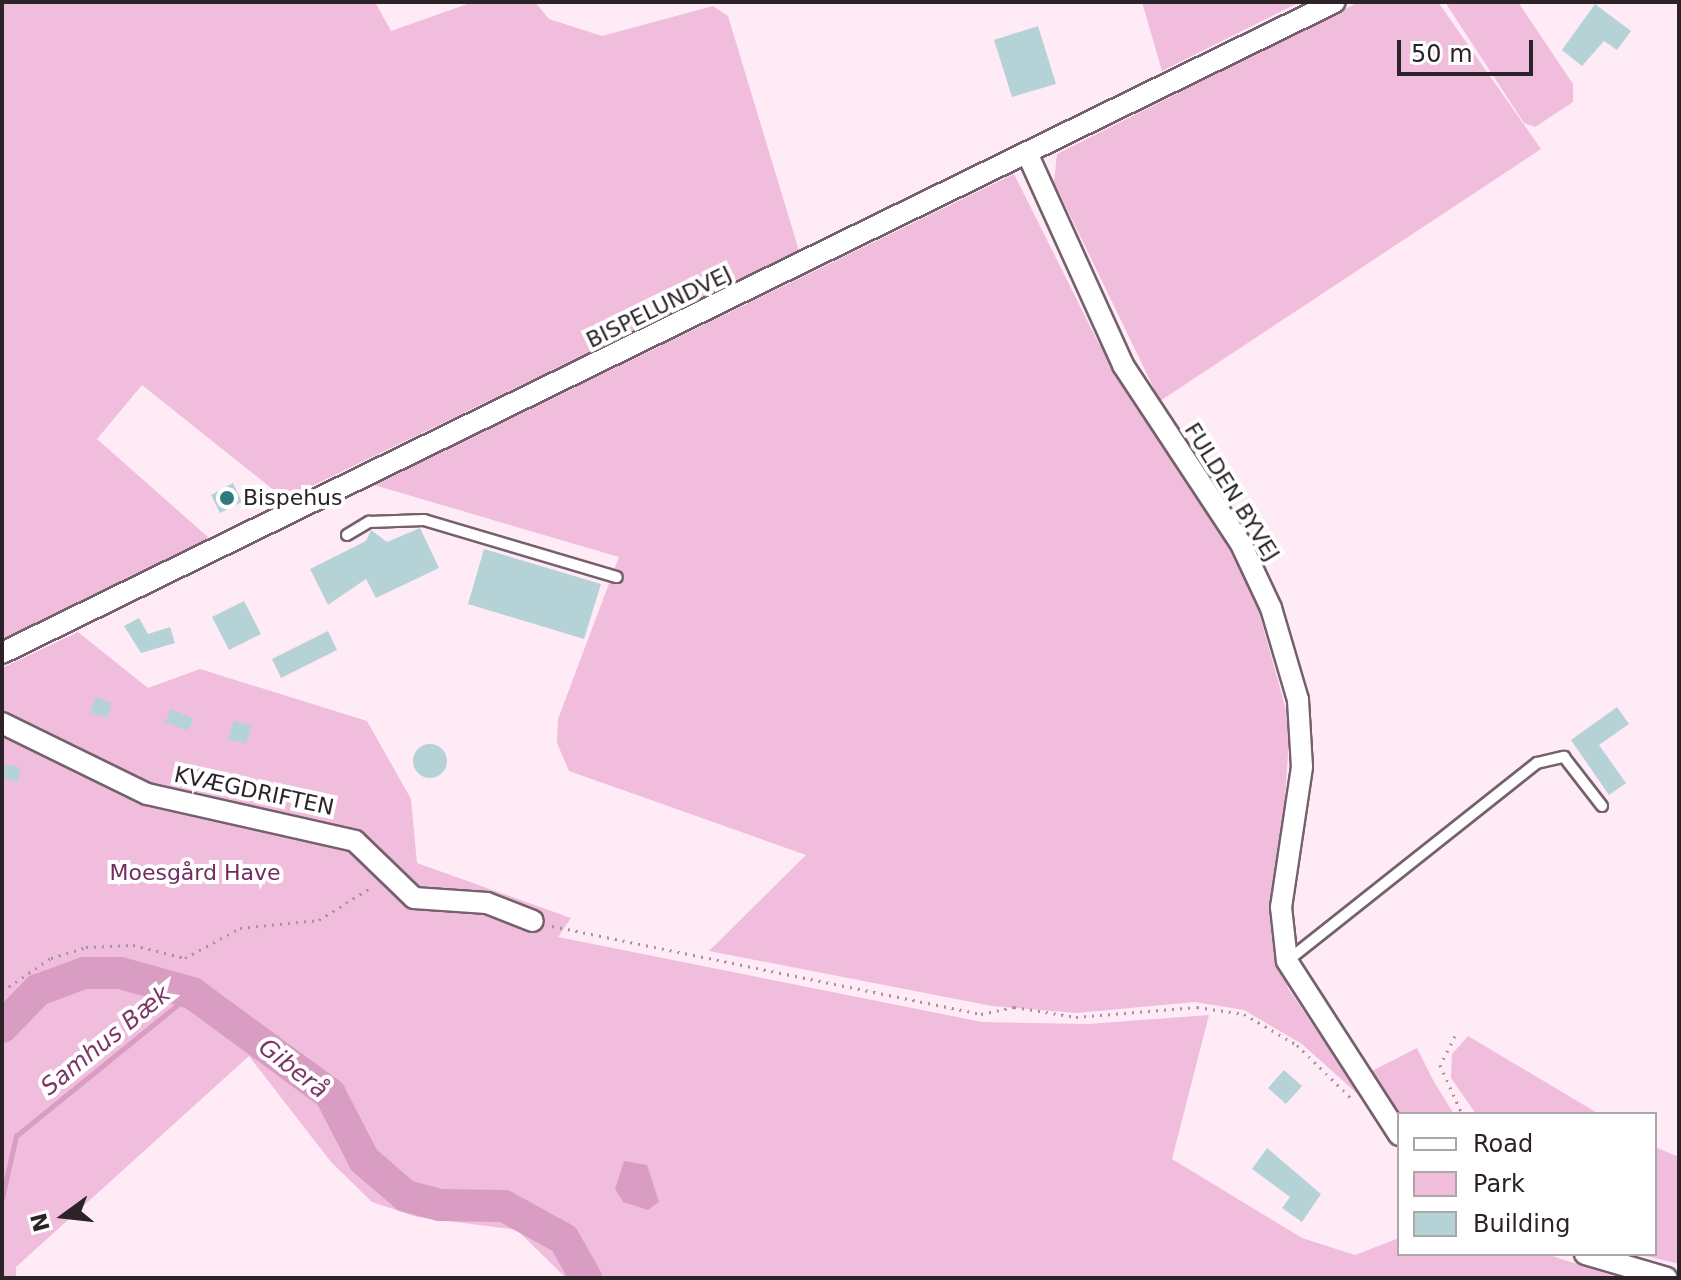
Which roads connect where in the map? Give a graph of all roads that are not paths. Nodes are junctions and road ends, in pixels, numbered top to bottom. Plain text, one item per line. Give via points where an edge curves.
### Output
1 (1335, 2) edge
2 (1027, 153) junction
3 (347, 535) dead end
4 (617, 577) dead end
5 (2, 653) edge
6 (2, 723) edge
7 (1602, 806) dead end
8 (533, 921) road end
9 (1287, 961) junction
10 (1397, 1132) edge
11 (1592, 1256) edge
12 (1667, 1278) edge

1 - 2 street, BISPELUNDVEJ
2 - 5 street, BISPELUNDVEJ
2 - 9 street, FULDEN BYVEJ via 1098,319 1241,544 1290,662 1302,767 1281,907
3 - 4 lane via 369,522 424,520
6 - 8 street, KVÆGDRIFTEN via 147,794 339,834 355,841 386,876 427,902 487,903
7 - 9 lane via 1564,757 1552,756
9 - 10 street, FULDEN BYVEJ
11 - 12 street

